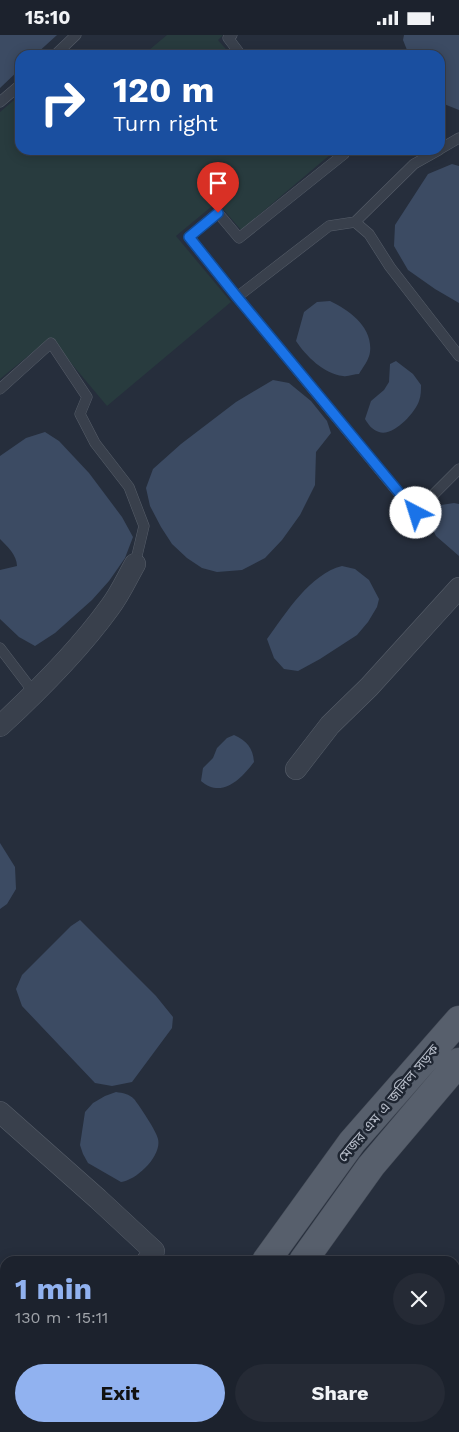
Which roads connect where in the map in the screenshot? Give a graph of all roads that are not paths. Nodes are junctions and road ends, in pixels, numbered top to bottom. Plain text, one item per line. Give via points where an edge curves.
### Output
1 (76, 35) edge
2 (232, 35) edge
3 (60, 50) edge
4 (237, 50) edge
5 (15, 89) edge
6 (0, 102) edge
7 (459, 138) edge
8 (445, 146) edge
9 (343, 155) edge
10 (430, 155) edge
11 (355, 221) junction
12 (237, 297) junction
13 (459, 356) edge
14 (0, 389) edge
15 (459, 469) edge
16 (135, 564) joint
17 (459, 588) edge
18 (0, 648) edge
19 (36, 693) junction
20 (0, 726) edge
21 (296, 769) dead end
22 (459, 1020) edge
23 (459, 1062) edge
24 (0, 1112) edge
25 (150, 1256) edge
26 (270, 1256) edge
27 (308, 1256) edge

1 - 3 lane
2 - 4 lane via 228,38
5 - 6 lane
7 - 8 lane
9 - 12 lane via 239,238 218,213 189,237
10 - 11 lane via 414,164
11 - 12 lane via 329,226
11 - 13 lane via 369,234 390,267
12 - 15 lane via 416,513
14 - 16 lane via 51,343 87,397 80,414 95,443 129,487 144,527
16 - 19 street via 111,607
17 - 21 street via 330,725
18 - 19 lane
19 - 20 street
22 - 26 main road, মেজর এম এ জলিল সড়ক via 352,1142
23 - 27 main road, মেজর এম এ জলিল সড়ক via 371,1166
24 - 25 street via 154,1251

